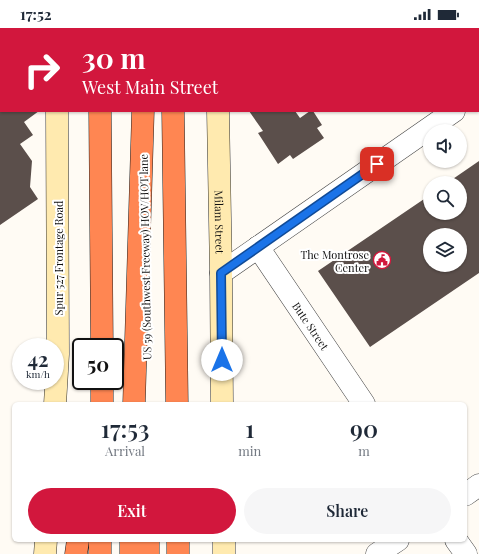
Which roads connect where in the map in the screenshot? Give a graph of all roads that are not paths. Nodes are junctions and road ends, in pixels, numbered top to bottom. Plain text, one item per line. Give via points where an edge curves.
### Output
1 (57, 112) edge
2 (100, 112) edge
3 (143, 112) edge
4 (143, 112) edge
5 (173, 112) edge
6 (218, 112) edge
7 (453, 112) edge
8 (258, 247) junction
9 (221, 273) junction
10 (102, 338) edge
11 (55, 402) edge
12 (134, 402) edge
13 (147, 402) edge
14 (176, 402) edge
15 (222, 402) edge
16 (363, 402) edge
17 (479, 485) edge
18 (467, 493) edge
19 (46, 542) edge
20 (78, 542) edge
21 (100, 542) edge
22 (131, 542) edge
23 (148, 542) edge
24 (178, 542) edge
25 (224, 542) edge
26 (395, 542) edge
27 (457, 542) edge
28 (45, 554) edge
29 (76, 554) edge
30 (100, 554) edge
31 (131, 554) edge
32 (148, 554) edge
33 (178, 554) edge
34 (224, 554) edge
35 (377, 554) edge
36 (466, 554) edge

1 - 11 main road, Spur 527 Frontage Road via 58,354
2 - 10 highway
3 - 12 highway
4 - 13 highway, US 59 (Southwest Freeway) HOV/HOT lane
5 - 14 highway
6 - 9 main road, Milam Street
7 - 8 street
8 - 9 street
8 - 16 street, Bute Street
9 - 15 main road, Milam Street
17 - 18 street
19 - 28 main road
20 - 29 highway
21 - 30 highway
22 - 31 highway
23 - 32 highway
24 - 33 highway
25 - 34 main road
26 - 35 street
27 - 36 street

